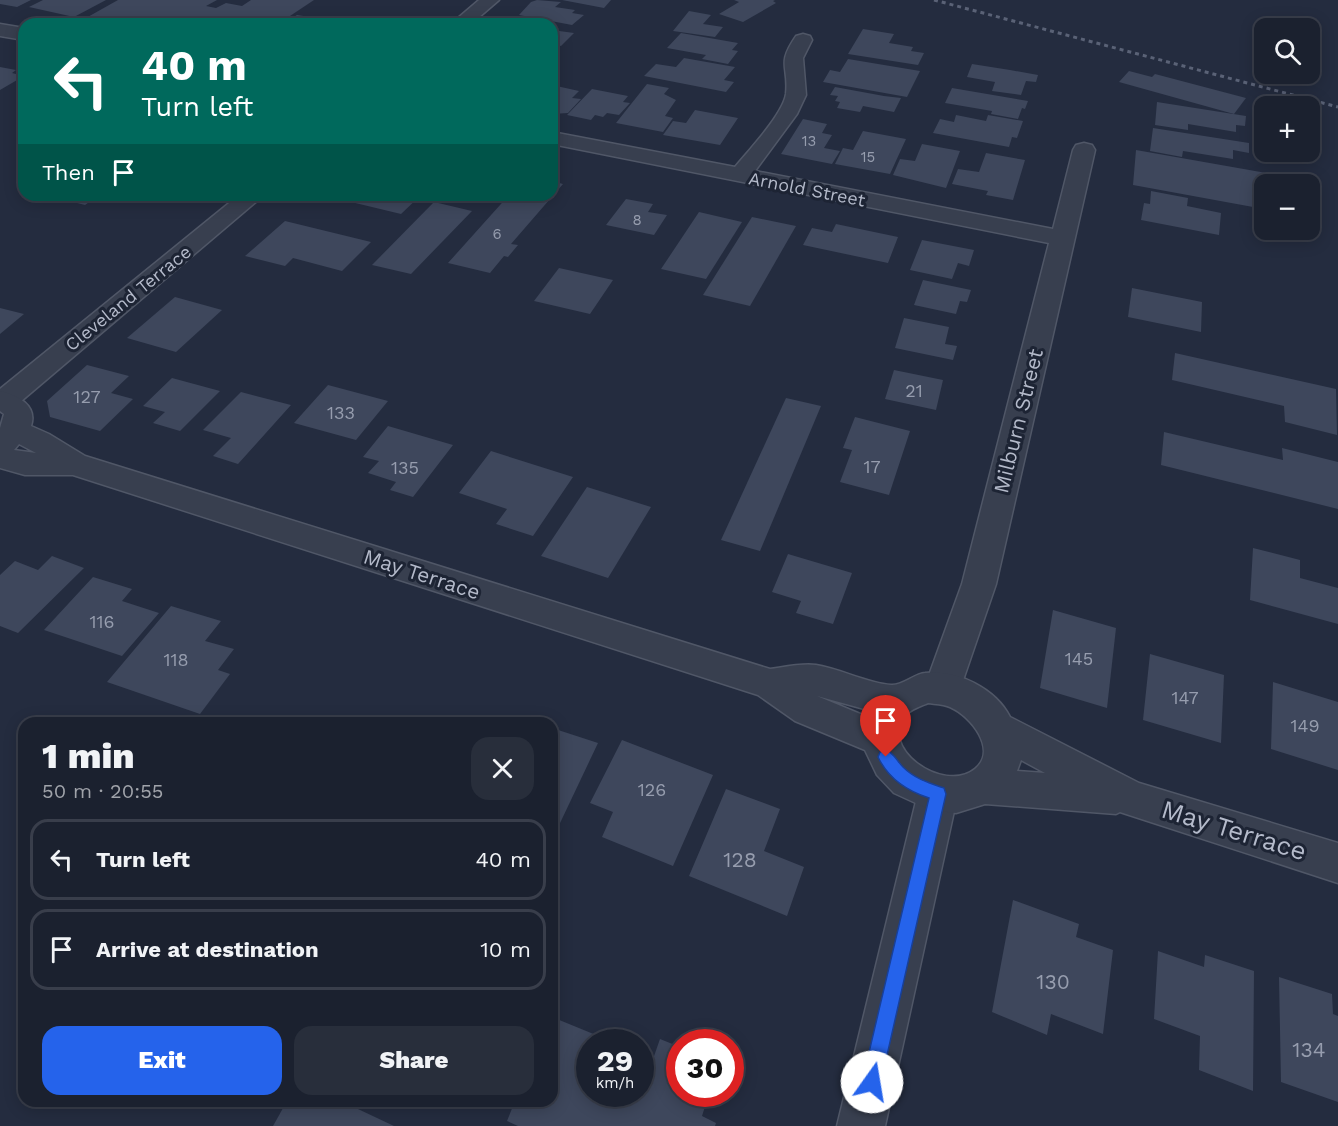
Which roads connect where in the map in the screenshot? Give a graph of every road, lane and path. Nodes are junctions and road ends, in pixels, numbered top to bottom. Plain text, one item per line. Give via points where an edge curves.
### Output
1 (489, 0) edge
2 (467, 18) edge
3 (0, 30) edge
4 (18, 33) edge
5 (803, 40) dead end
6 (558, 139) edge
7 (1084, 150) dead end
8 (741, 176) junction
9 (246, 201) edge
10 (1063, 238) junction
11 (1, 401) edge
12 (7, 438) edge
13 (0, 457) edge
14 (74, 464) junction
15 (770, 684) junction
16 (942, 689) junction
17 (892, 701) junction
18 (999, 730) junction
19 (880, 739) junction
20 (984, 786) junction
21 (938, 794) junction
22 (1130, 798) junction
23 (1338, 863) edge
24 (861, 1126) edge

1 - 2 street
3 - 4 street
5 - 8 street via 793,58 796,95 787,114
6 - 8 street, Arnold Street
7 - 10 street, Milburn Street
8 - 10 street, Arnold Street
9 - 11 street, Cleveland Terrace
10 - 16 street, Milburn Street via 979,584
11 - 12 street via 12,405 18,413 19,421
12 - 14 street, May Terrace via 39,441
13 - 14 street, May Terrace via 26,464
14 - 15 street, May Terrace
15 - 17 street, May Terrace via 814,680
15 - 19 street, May Terrace via 808,710
16 - 17 street via 924,688
16 - 18 street via 976,703
17 - 19 street via 880,724
18 - 20 street via 1002,761
18 - 22 street, May Terrace
19 - 21 street via 886,757 898,773 917,787
20 - 21 street via 955,795
20 - 22 street, May Terrace
21 - 24 street
22 - 23 street, May Terrace

